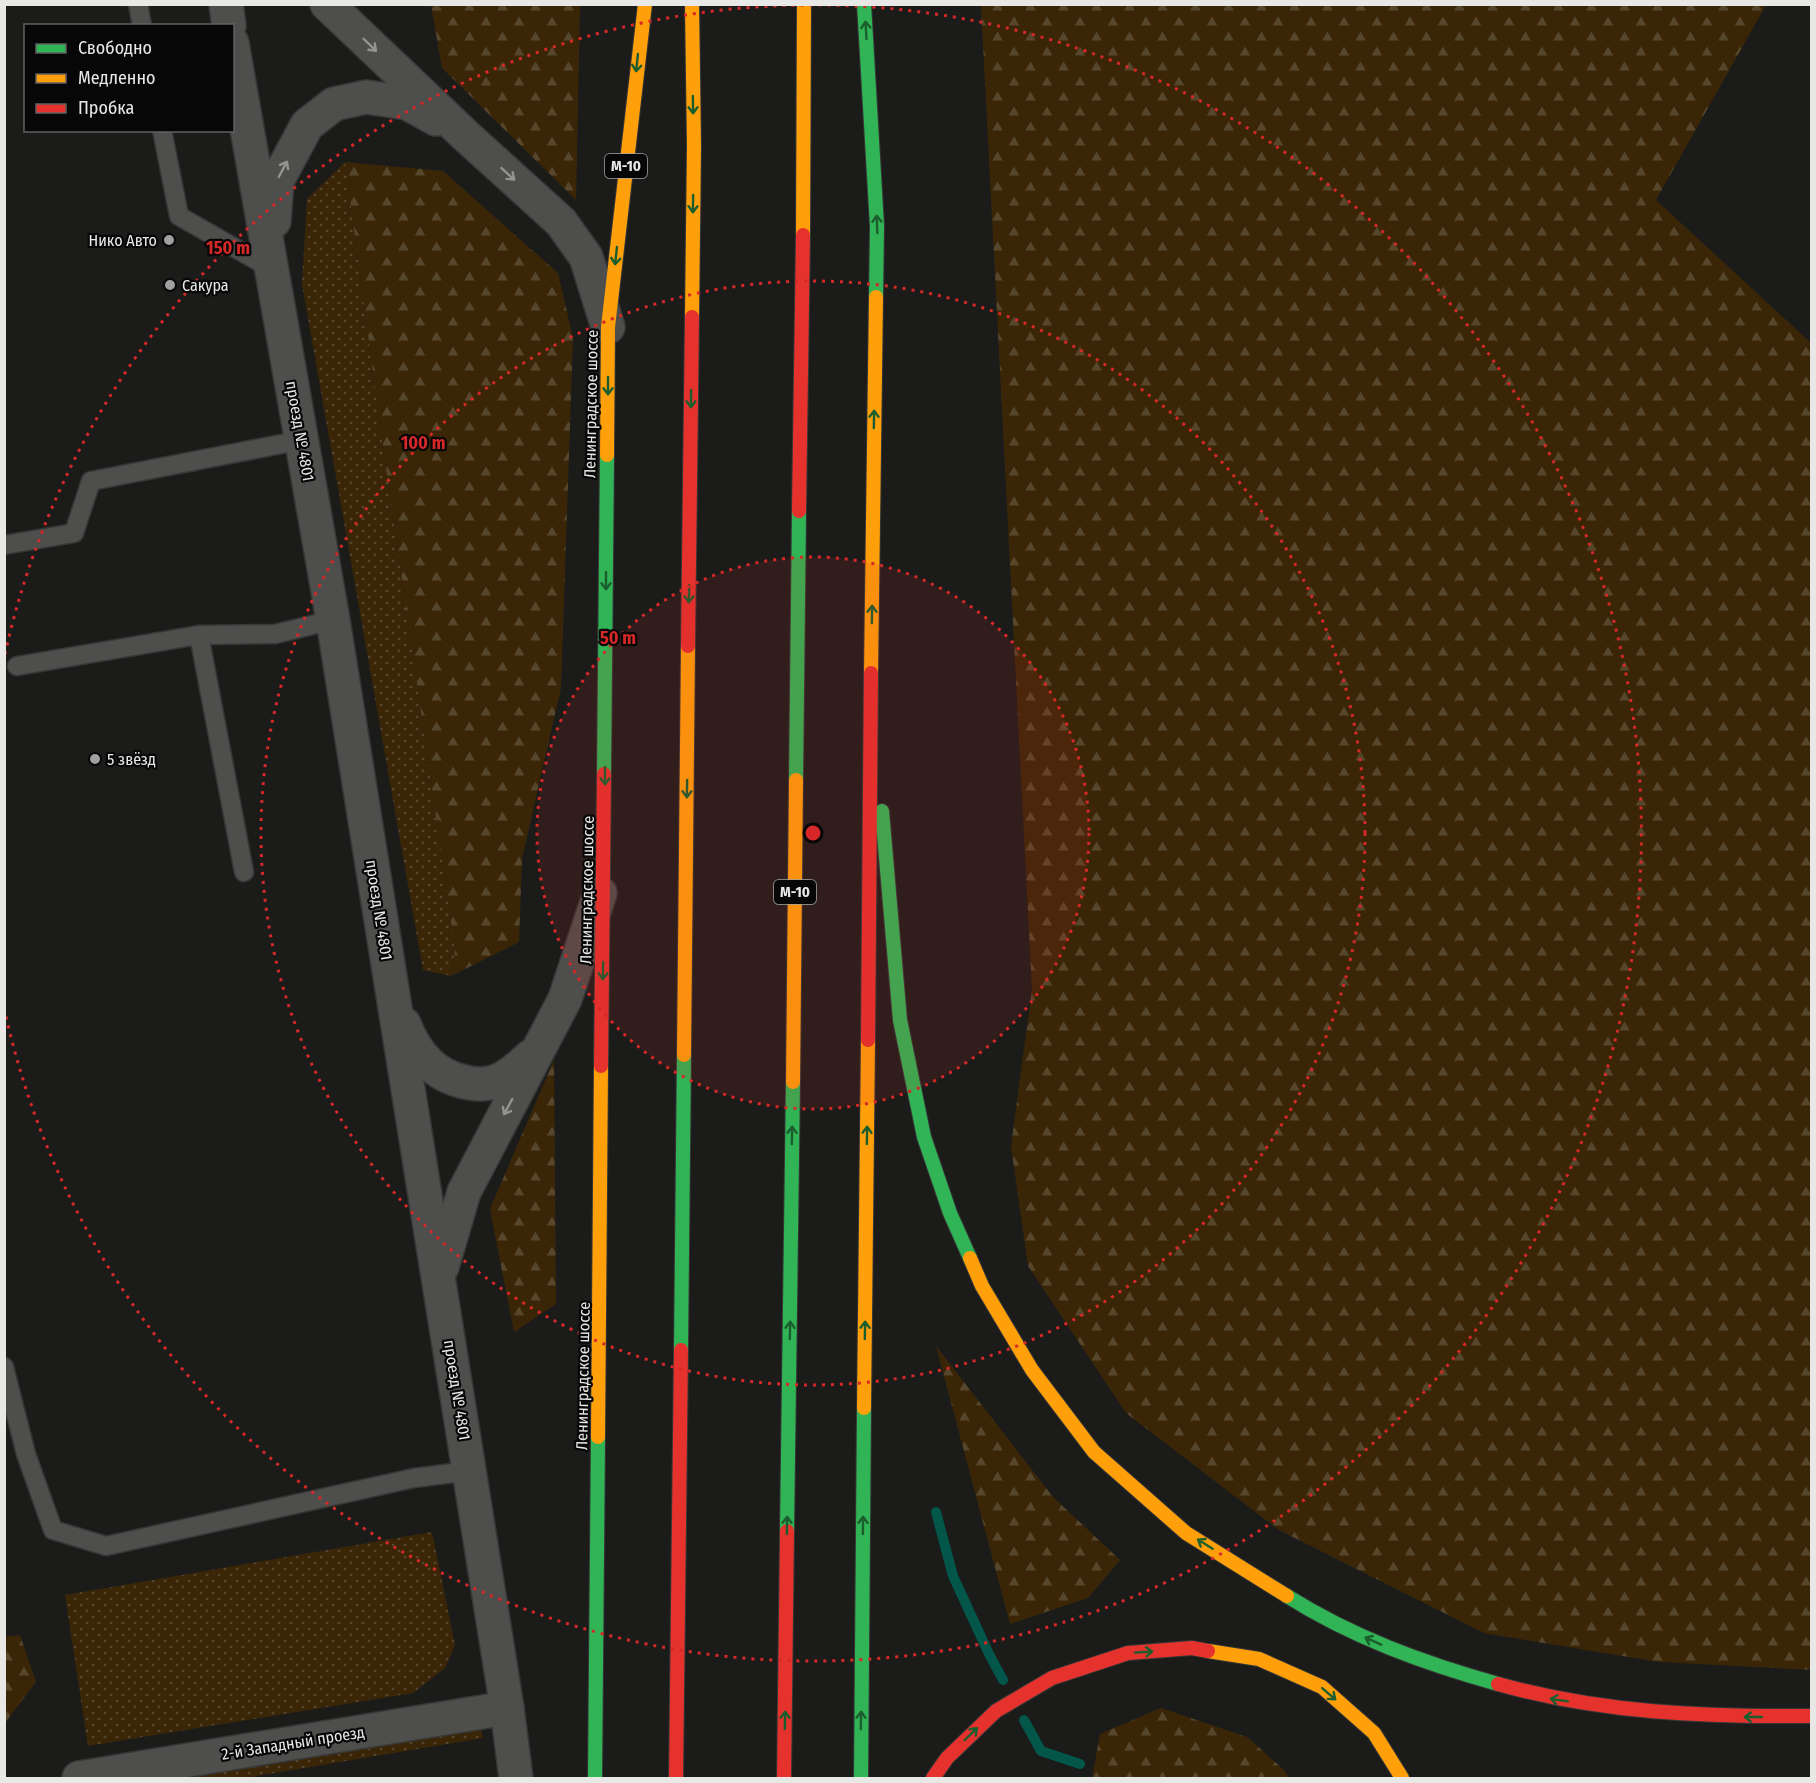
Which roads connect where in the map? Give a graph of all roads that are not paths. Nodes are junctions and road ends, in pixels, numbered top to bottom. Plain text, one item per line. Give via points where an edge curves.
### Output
1 (138, 4) edge
2 (226, 4) edge
3 (327, 4) edge
4 (645, 4) edge
5 (692, 4) edge
6 (804, 4) edge
7 (864, 4) edge
8 (142, 24) edge
9 (230, 24) edge
10 (234, 55) edge
11 (162, 132) edge
12 (465, 135) junction
13 (270, 268) junction
14 (608, 327) junction
15 (302, 440) junction
16 (4, 545) edge
17 (333, 620) junction
18 (199, 635) junction
19 (17, 666) dead end
20 (871, 673) junction
21 (244, 872) dead end
22 (604, 880) junction
23 (393, 997) junction
24 (537, 1052) junction
25 (439, 1275) junction
26 (4, 1366) edge
27 (469, 1471) junction
28 (507, 1707) junction
29 (1812, 1716) edge
30 (79, 1779) edge
31 (516, 1779) edge
32 (595, 1779) edge
33 (676, 1779) edge
34 (784, 1779) edge
35 (861, 1779) edge
36 (933, 1779) edge
37 (1402, 1779) edge

1 - 8 lane
2 - 9 street
3 -> 12 street
4 -> 14 main road, Ленинградское шоссе / М-10
5 -> 33 main road via 694,158
34 -> 6 main road, М-10
20 -> 7 main road via 877,226
10 - 13 street, проезд № 4801
11 - 13 lane via 179,216
13 -> 12 street via 277,181 307,125 334,104 366,97 407,103
12 -> 14 street via 561,222 586,257
13 - 15 street, проезд № 4801
14 -> 22 main road, Ленинградское шоссе / М-10
15 - 16 lane via 91,481 74,533
15 - 17 street, проезд № 4801
17 - 18 lane via 275,634
17 - 23 street, проезд № 4801
18 - 19 lane
18 - 21 lane
29 -> 20 main road via 1670,1714 1544,1697 1454,1672 1385,1647 1322,1618 1186,1533 1094,1452 1032,1370 982,1286 950,1213 924,1137 900,1020
35 -> 20 main road
22 - 24 street via 565,999
22 -> 32 main road, Ленинградское шоссе / М-10
23 - 24 street via 411,1042 429,1064 449,1079 478,1085 501,1080
23 - 25 street, проезд № 4801
24 -> 25 street via 464,1192
25 - 27 street, проезд № 4801
26 - 27 lane via 26,1454 53,1530 106,1546 414,1478
27 - 28 street, проезд № 4801
28 - 30 street, 2-й Западный проезд
28 - 31 street, проезд № 4801
36 -> 37 main road via 947,1758 996,1711 1052,1678 1128,1653 1192,1648 1259,1659 1322,1687 1374,1733

